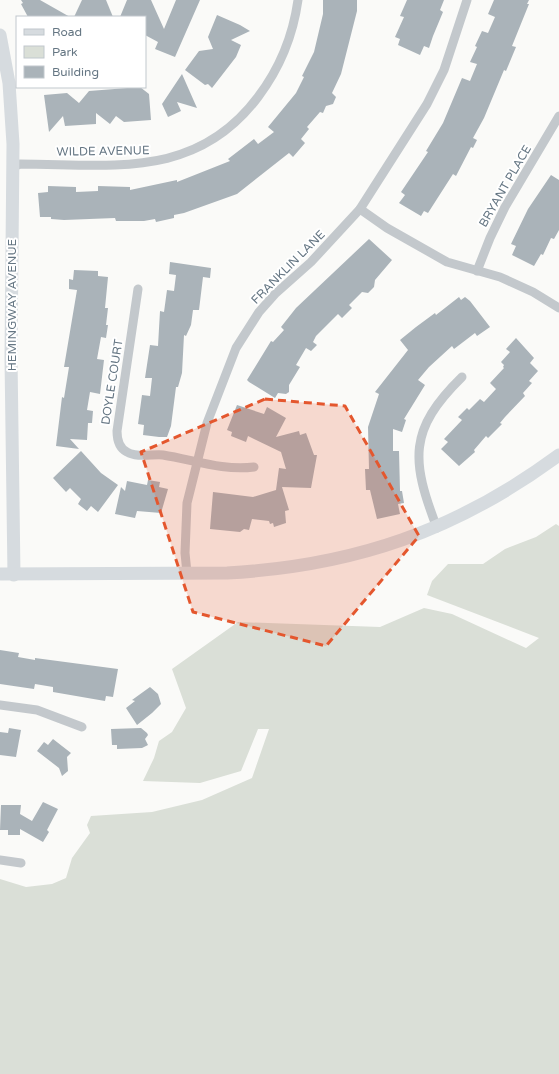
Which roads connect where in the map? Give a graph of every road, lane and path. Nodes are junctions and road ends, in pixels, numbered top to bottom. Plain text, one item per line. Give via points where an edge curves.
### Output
1 (298, 0) edge
2 (467, 0) edge
3 (0, 36) edge
4 (559, 116) edge
5 (13, 167) junction
6 (360, 209) junction
7 (477, 271) junction
8 (138, 289) dead end
9 (559, 308) edge
10 (462, 376) dead end
11 (559, 455) edge
12 (197, 462) junction
13 (254, 467) dead end
14 (437, 528) junction
15 (187, 573) junction
16 (0, 574) edge
17 (14, 574) junction
18 (0, 705) edge
19 (82, 727) dead end
20 (0, 860) edge
21 (20, 863) dead end

1 - 5 street, WILDE AVENUE via 291,34 278,69 239,120 207,145 182,155 149,163 20,164
2 - 6 street, FRANKLIN LANE via 444,70 427,104
3 - 5 main road, HEMINGWAY AVENUE via 9,83
4 - 7 street, BRYANT PLACE via 505,207
5 - 17 main road, HEMINGWAY AVENUE via 11,358
6 - 7 street via 387,228 447,262
6 - 12 street, FRANKLIN LANE via 311,262 275,294 251,324 236,348 220,385
7 - 9 street via 507,280
8 - 12 street, DOYLE COURT via 117,431 120,446 126,452 136,455 163,455
10 - 14 street via 446,393 426,422 420,444 419,470
11 - 14 main road via 501,494
12 - 13 street, DOYLE COURT via 238,469
12 - 15 street, FRANKLIN LANE via 187,503
14 - 15 main road via 371,551 328,562 264,571
15 - 17 main road
16 - 17 main road
18 - 19 street via 37,710
20 - 21 street

